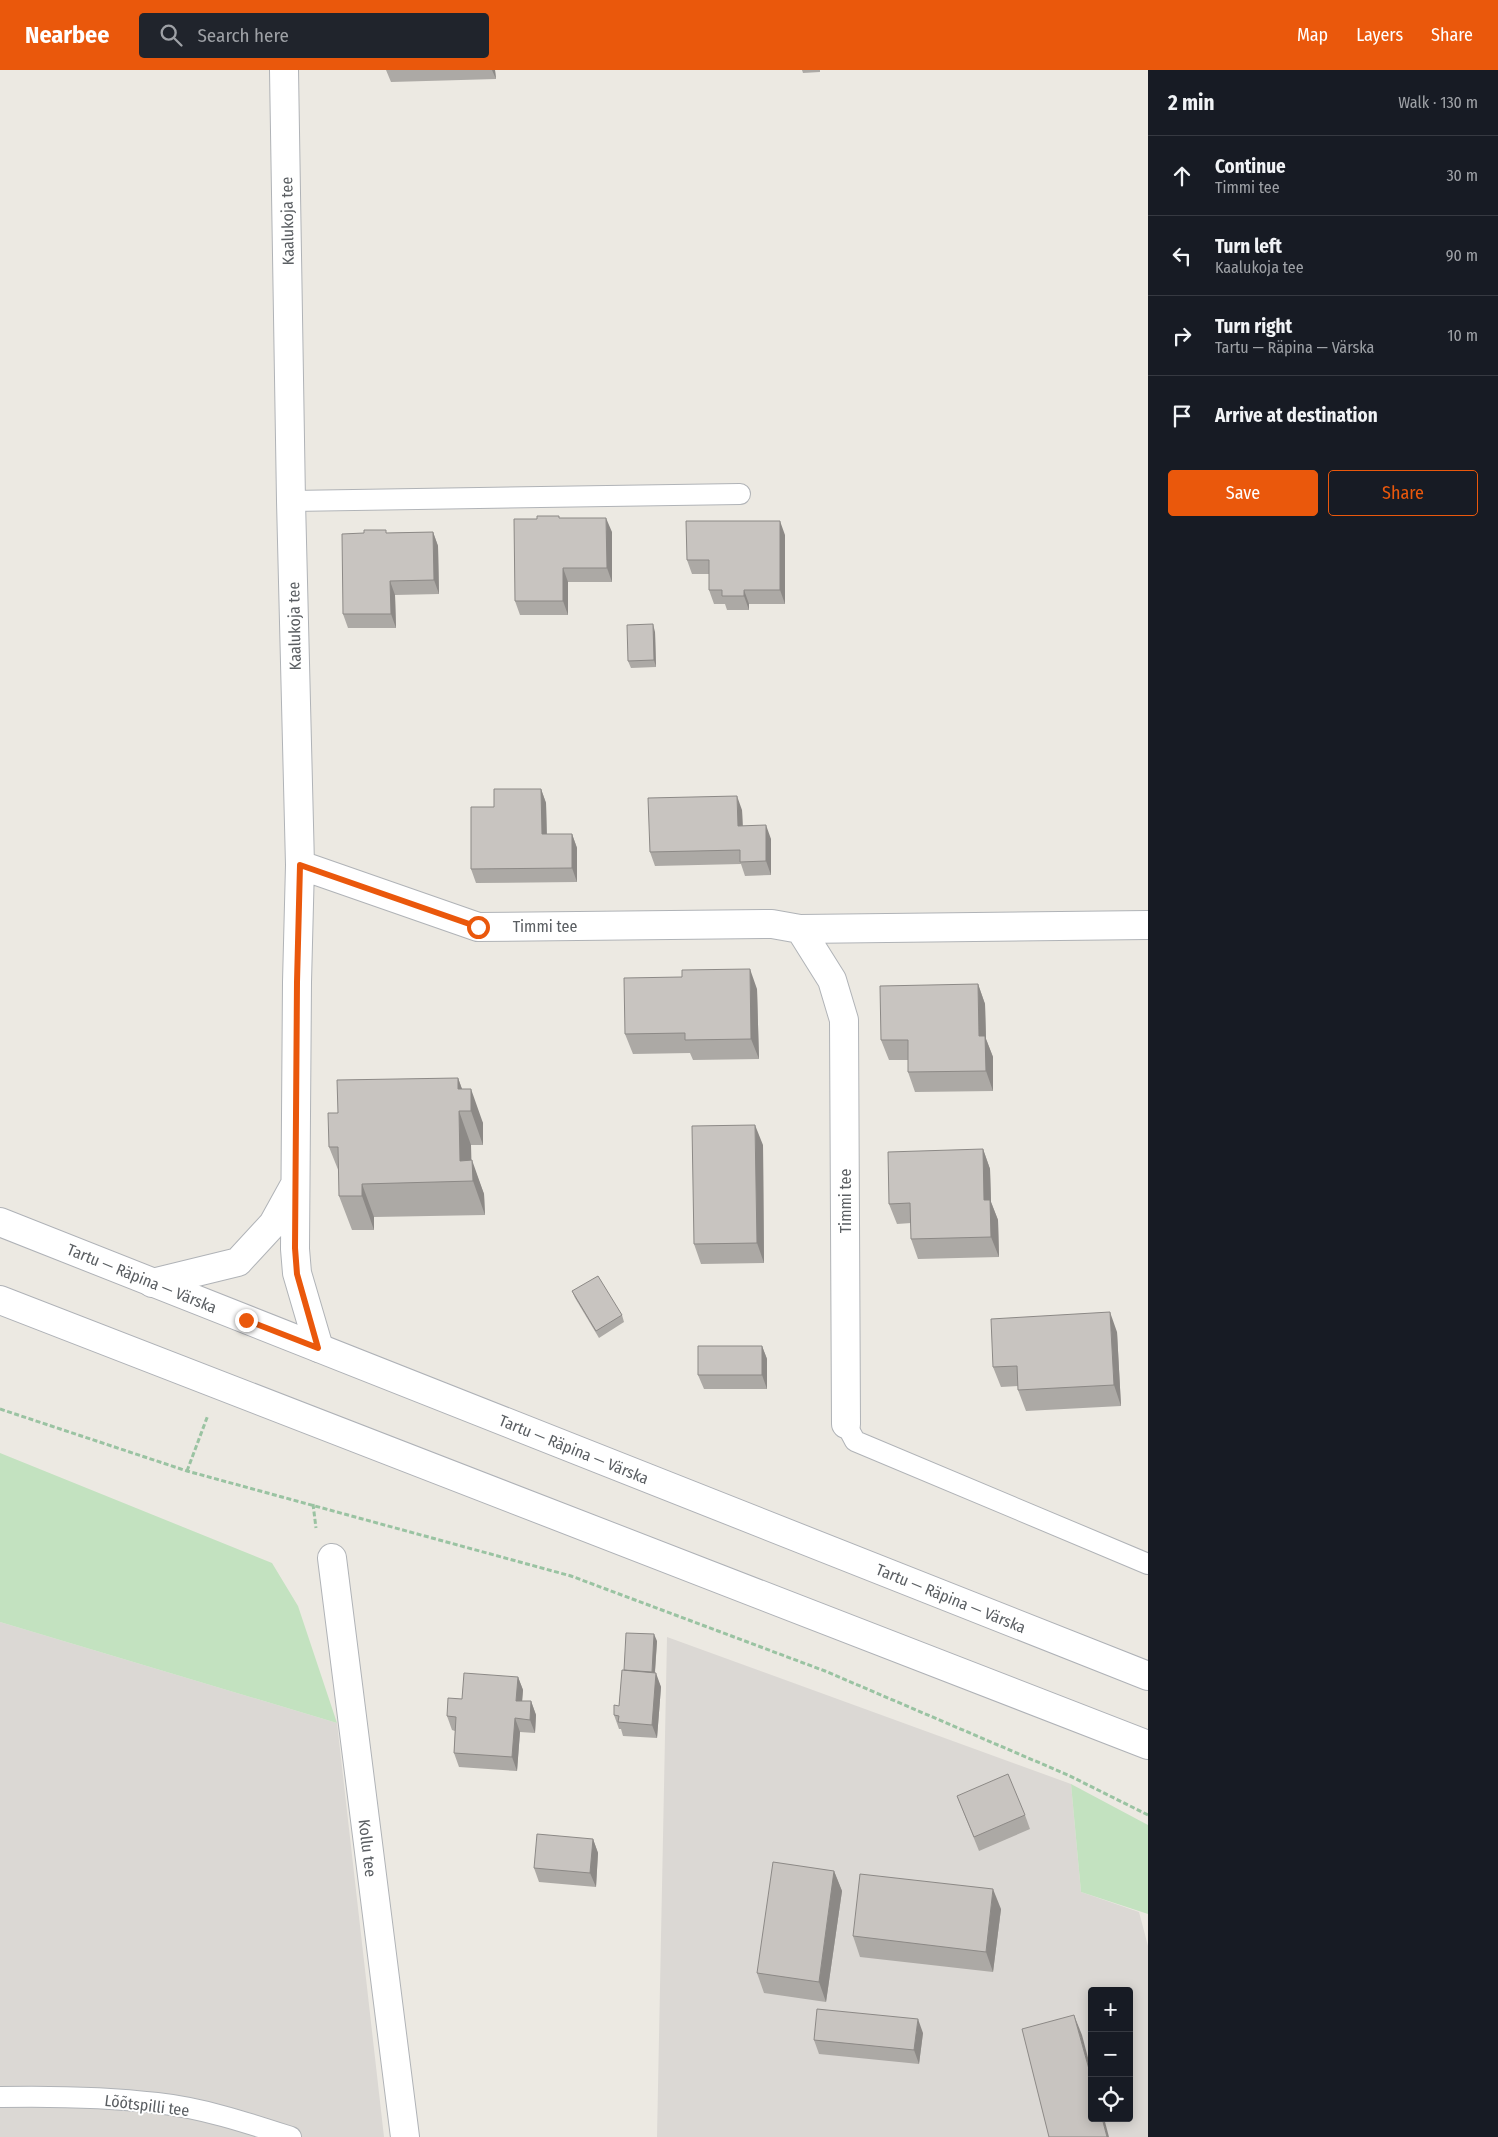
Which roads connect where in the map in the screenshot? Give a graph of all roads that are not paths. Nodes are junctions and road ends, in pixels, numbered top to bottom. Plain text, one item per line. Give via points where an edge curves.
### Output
1 (284, 70) edge
2 (740, 494) dead end
3 (291, 501) junction
4 (300, 865) junction
5 (1148, 925) edge
6 (800, 929) junction
7 (296, 1182) junction
8 (0, 1222) edge
9 (152, 1283) junction
10 (0, 1300) edge
11 (318, 1348) junction
12 (846, 1424) joint
13 (332, 1558) dead end
14 (1148, 1564) edge
15 (1148, 1676) edge
16 (1148, 1745) edge
17 (0, 2097) edge
18 (291, 2137) edge
19 (405, 2137) edge

1 - 3 street, Kaalukoja tee
2 - 3 lane
3 - 4 street, Kaalukoja tee
4 - 6 street, Timmi tee via 478,927 772,924
4 - 7 street, Kaalukoja tee
5 - 6 street, Timmi tee
6 - 12 street, Timmi tee via 832,980 844,1020
7 - 9 street, Kaalukoja tee via 273,1224 238,1262
7 - 11 street, Kaalukoja tee via 297,1274
8 - 9 street, Tartu — Räpina — Värska
9 - 11 street, Tartu — Räpina — Värska
10 - 16 street
11 - 15 street, Tartu — Räpina — Värska
12 - 14 lane via 856,1441
13 - 19 street, Kollu tee
17 - 18 lane, Lõõtspilli tee via 62,2096 159,2103 239,2120

